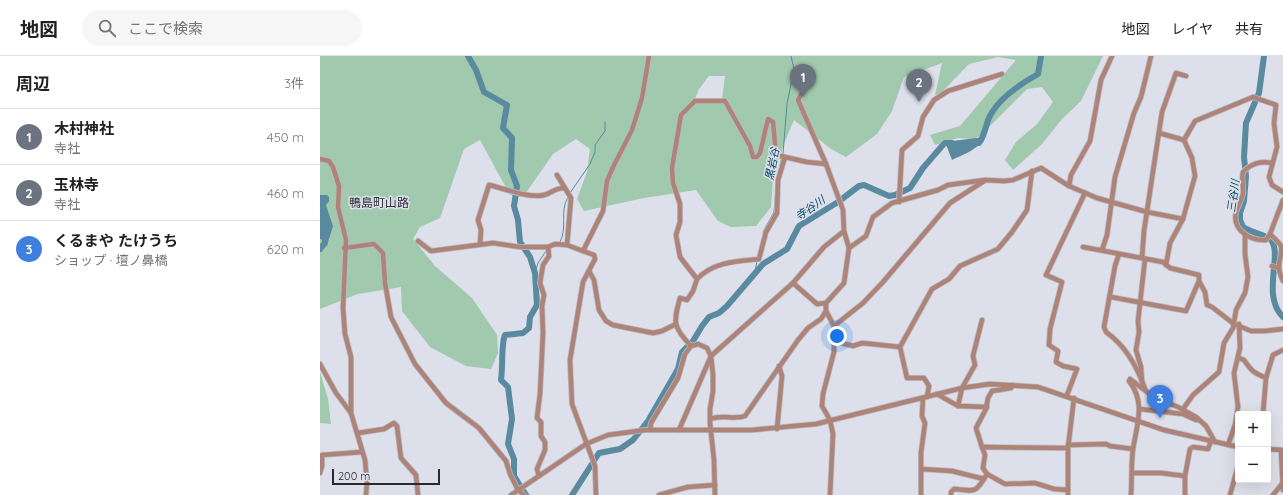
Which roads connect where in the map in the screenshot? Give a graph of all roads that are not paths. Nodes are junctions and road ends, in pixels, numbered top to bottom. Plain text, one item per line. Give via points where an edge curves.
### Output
1 (649, 56) edge
2 (1112, 56) edge
3 (1151, 56) edge
4 (1002, 74) dead end
5 (1186, 76) dead end
6 (807, 83) dead end
7 (1159, 133) junction
8 (1184, 140) junction
9 (784, 156) junction
10 (320, 159) edge
11 (826, 164) junction
12 (1272, 164) junction
13 (1032, 171) junction
14 (557, 176) dead end
15 (986, 180) junction
16 (1069, 186) junction
17 (564, 188) junction
18 (1283, 192) edge
19 (1085, 193) junction
20 (1283, 200) edge
21 (1111, 201) junction
22 (900, 202) junction
23 (1147, 212) junction
24 (1183, 219) junction
25 (844, 231) junction
26 (1245, 235) junction
27 (1268, 236) junction
28 (418, 241) dead end
29 (480, 244) junction
30 (567, 245) junction
31 (1083, 247) dead end
32 (344, 248) junction
33 (849, 248) junction
34 (549, 250) junction
35 (1102, 250) junction
36 (583, 251) junction
37 (1119, 254) junction
38 (1143, 259) junction
39 (1166, 265) junction
40 (1272, 266) dead end
41 (1278, 268) junction
42 (589, 270) junction
43 (697, 279) junction
44 (1199, 281) junction
45 (1283, 281) edge
46 (793, 283) junction
47 (1111, 297) junction
48 (1142, 302) junction
49 (826, 303) junction
50 (826, 311) junction
51 (982, 320) dead end
52 (676, 324) junction
53 (1236, 324) junction
54 (834, 326) junction
55 (1283, 329) edge
56 (833, 341) junction
57 (690, 344) junction
58 (900, 347) junction
59 (1283, 350) edge
60 (711, 356) junction
61 (1238, 358) junction
62 (320, 364) edge
63 (779, 366) junction
64 (1266, 378) junction
65 (1142, 381) junction
66 (1014, 385) junction
67 (962, 388) junction
68 (1145, 391) junction
69 (937, 394) junction
70 (1067, 396) junction
71 (925, 397) junction
72 (1074, 398) junction
73 (958, 406) junction
74 (987, 407) junction
75 (1140, 409) junction
76 (1185, 410) junction
77 (1263, 411) edge
78 (351, 413) junction
79 (711, 419) junction
80 (830, 420) junction
81 (1138, 421) junction
82 (1201, 421) junction
83 (777, 429) junction
84 (648, 430) junction
85 (679, 430) junction
86 (711, 431) junction
87 (358, 432) junction
88 (1213, 441) junction
89 (586, 444) junction
90 (1228, 445) junction
91 (1235, 446) edge
92 (982, 447) junction
93 (1068, 447) junction
94 (1133, 449) junction
95 (1271, 449) edge
96 (1282, 450) edge
97 (362, 452) junction
98 (321, 454) edge
99 (921, 469) junction
100 (320, 473) edge
101 (1132, 473) junction
102 (539, 476) junction
103 (1185, 476) junction
104 (986, 477) junction
105 (1235, 477) edge
106 (1282, 484) junction
107 (715, 485) junction
108 (520, 488) junction
109 (1283, 490) edge
110 (1068, 492) edge
111 (366, 495) edge
112 (418, 495) edge
113 (511, 495) edge
114 (524, 495) edge
115 (596, 495) edge
116 (659, 495) edge
117 (715, 495) edge
118 (830, 495) edge
119 (922, 495) edge
120 (950, 495) edge
121 (1131, 495) edge
122 (1185, 495) edge
123 (1230, 495) edge
124 (1273, 495) edge

1 - 36 street via 642,98 632,130 612,167 603,211
2 - 16 street via 1101,80 1090,141 1071,175
3 - 21 street via 1141,97 1117,169
4 - 22 street via 948,91 934,100 923,117 918,136 902,150
5 - 7 street via 1176,73 1162,112
6 - 11 street via 798,100
7 - 8 street
7 - 23 street
8 - 12 street via 1195,121 1248,98 1263,100 1276,105 1274,122 1277,147
8 - 24 street via 1192,158 1195,176
9 - 11 street
9 - 43 street via 778,180 777,213 766,232 757,259 738,259 714,267
9 - 43 street via 776,155 773,122 768,119 760,154 753,157 750,146 726,101 695,101 681,115 672,168 673,183 680,204 680,222 676,235 680,258
10 - 32 street via 329,161 339,186 338,207 346,240
11 - 25 street via 840,201
12 - 18 street via 1269,177 1272,185
12 - 26 street via 1263,161 1252,164 1243,172 1242,195 1236,214 1240,230
13 - 15 street via 1004,182
13 - 16 street via 1041,168
13 - 58 street via 1027,210 1012,232 998,249 960,266 949,279 932,289
14 - 17 street
15 - 22 street via 948,185
15 - 54 street via 950,203 883,282 863,303
16 - 19 street
17 - 29 street via 544,195 531,195 489,185 478,220 481,230
17 - 30 street via 569,194 571,209
19 - 21 street
19 - 70 street via 1046,275 1062,282 1049,344 1058,351 1058,364 1077,369
20 - 27 street
21 - 23 street
21 - 35 street via 1107,235
22 - 33 street via 892,203 873,217 866,236
23 - 24 street
23 - 38 street
24 - 39 street via 1170,243
25 - 33 street
25 - 46 street via 824,247
26 - 27 street
26 - 53 street via 1248,277 1245,293 1236,310
27 - 41 street via 1281,245 1282,256
28 - 29 street via 431,251
29 - 34 street via 493,243
30 - 34 street via 557,245
30 - 36 street
31 - 35 street
32 - 78 street via 343,308 345,334 351,357
32 - 108 street via 374,244 381,249 391,317 415,364 446,403 480,428 506,461 510,474
33 - 49 street via 844,283
34 - 102 street via 540,283 544,295 537,418 541,422 545,450 537,469
35 - 37 street
36 - 42 street via 594,255 595,260
37 - 38 street
37 - 47 street
38 - 39 street via 1163,262
38 - 48 street
39 - 44 street via 1199,275
40 - 41 street
41 - 45 street
42 - 52 street via 594,280 599,310 613,325 653,333
42 - 89 street via 583,282 569,372 572,404
43 - 52 street via 687,300 680,298
44 - 48 street via 1186,311
44 - 53 street via 1205,292 1207,305
46 - 49 street via 817,304
46 - 60 street
47 - 48 street
47 - 65 street via 1105,319 1106,332 1120,342 1128,352
48 - 65 street via 1136,350
49 - 50 street
50 - 54 street
50 - 63 street via 821,319 808,328
51 - 67 street via 973,356 975,364
52 - 57 street
53 - 55 street via 1256,332
53 - 61 street
53 - 76 street via 1224,343 1219,372 1193,395
54 - 56 street
56 - 58 street via 853,346 862,343
56 - 80 street via 834,352 822,406
57 - 60 street via 707,348
57 - 84 street via 678,378
58 - 71 street via 907,378 924,378 930,386
59 - 64 street via 1273,355
60 - 79 street
60 - 85 street
61 - 64 street via 1244,360 1254,372
61 - 90 street via 1234,373 1238,407
62 - 78 street
63 - 79 street via 745,416
63 - 83 street via 782,376
64 - 77 street
65 - 68 street
66 - 67 street via 990,384
66 - 70 street via 1038,387
66 - 74 street via 1011,388 992,391
67 - 69 street
67 - 73 street
68 - 75 street via 1129,380 1137,393
68 - 76 street via 1155,398
69 - 71 street
69 - 73 street
70 - 72 street
71 - 80 street
71 - 99 street
72 - 81 street
72 - 93 street
73 - 74 street
74 - 92 street via 976,428
75 - 81 street
75 - 82 street via 1183,414
76 - 82 street
78 - 87 street
79 - 86 street
80 - 83 street
80 - 118 street via 833,434
81 - 88 street
81 - 94 street
82 - 88 street
83 - 86 street
84 - 85 street
84 - 89 street via 608,435
85 - 86 street
86 - 107 street
87 - 97 street
87 - 112 street via 384,429 394,423 397,426 401,458 416,476
88 - 90 street
88 - 103 street via 1208,449 1190,449
89 - 102 street
89 - 115 street via 595,466
90 - 91 street
92 - 93 street
92 - 104 street via 986,455 983,468
93 - 94 street via 1106,444
93 - 110 street
94 - 101 street
95 - 96 street
96 - 106 street
97 - 98 street
97 - 111 street
98 - 100 street
99 - 104 street
99 - 119 street
101 - 103 street
101 - 121 street
102 - 108 street
103 - 122 street
104 - 110 street via 1005,484 1035,483
104 - 120 street via 977,490 954,489
105 - 123 street
106 - 109 street
106 - 124 street
107 - 116 street via 688,487
107 - 117 street
108 - 113 street
108 - 114 street

